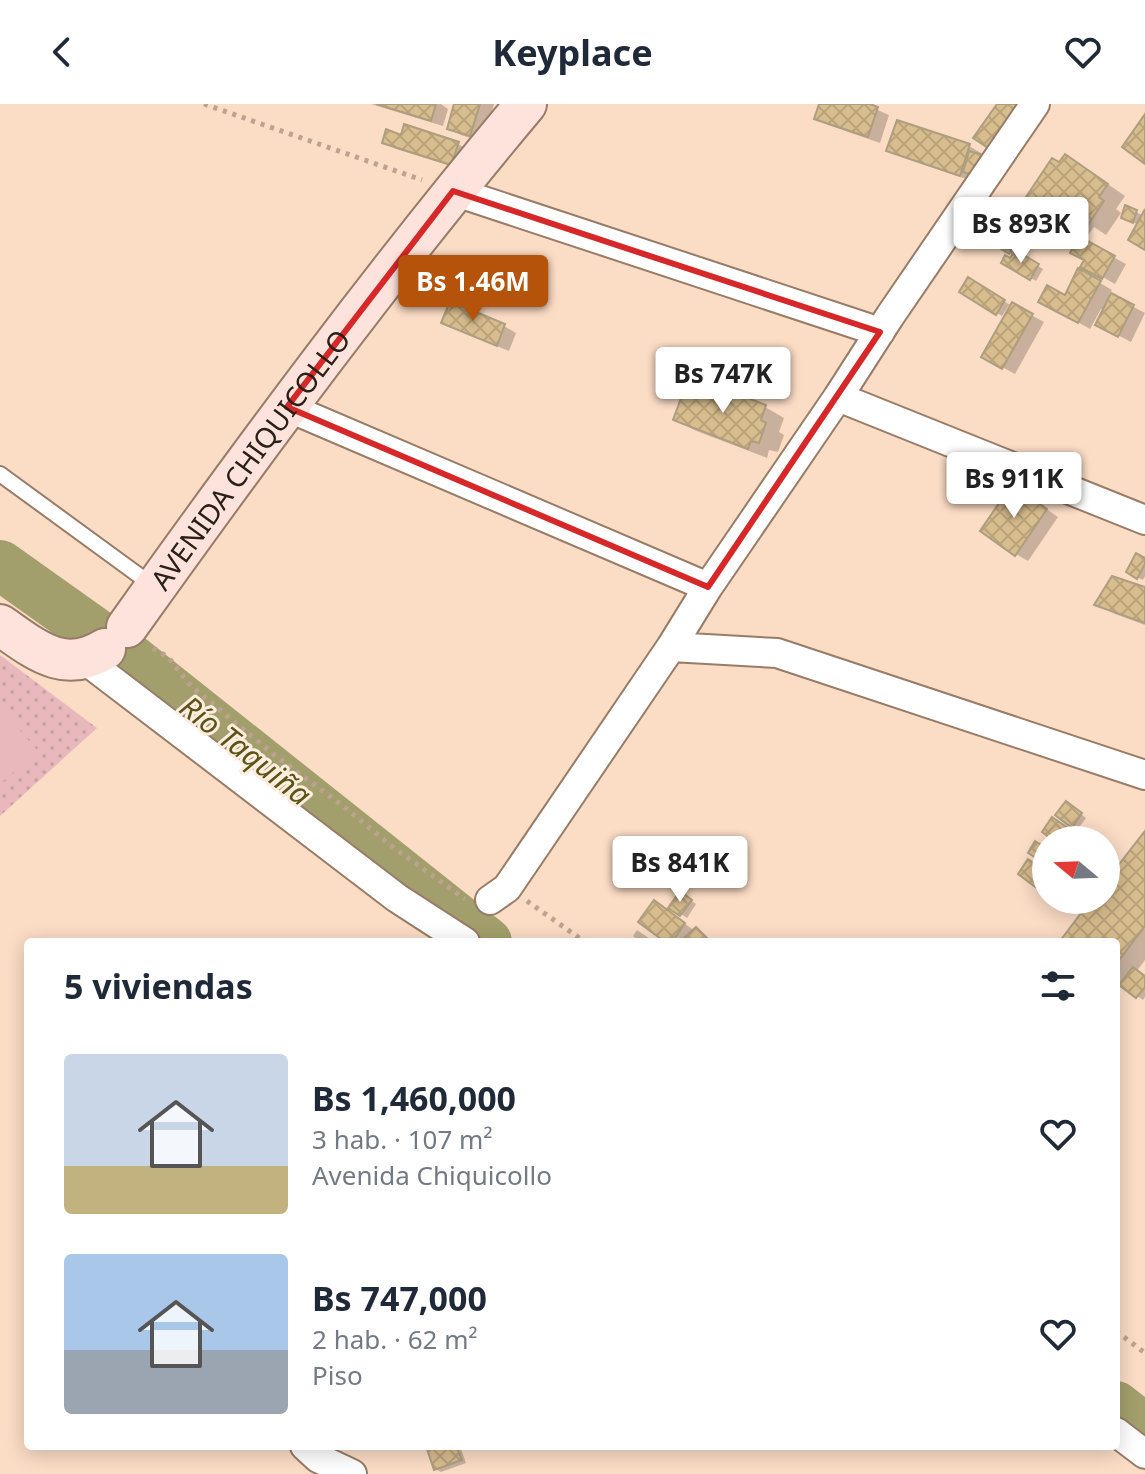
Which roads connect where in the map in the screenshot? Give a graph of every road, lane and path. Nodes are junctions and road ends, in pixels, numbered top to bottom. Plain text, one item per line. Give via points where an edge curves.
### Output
1 (204, 104) edge
2 (526, 104) edge
3 (1035, 104) edge
4 (453, 191) junction
5 (880, 332) junction
6 (838, 397) junction
7 (287, 407) junction
8 (0, 474) edge
9 (1145, 520) edge
10 (708, 587) junction
11 (156, 588) junction
12 (0, 625) edge
13 (105, 645) junction
14 (671, 647) junction
15 (1145, 775) edge
16 (498, 894) junction
17 (459, 938) edge
18 (578, 938) edge
19 (1120, 1334) edge
20 (1145, 1353) edge
21 (1120, 1435) edge
22 (309, 1450) edge
23 (1145, 1454) edge
24 (352, 1474) edge

1 - 4 path
2 - 4 main road, AVENIDA CHIQUICOLLO
3 - 5 street
4 - 5 street
4 - 7 main road, AVENIDA CHIQUICOLLO
5 - 6 street
6 - 9 street
6 - 10 street
7 - 10 street
7 - 11 main road, AVENIDA CHIQUICOLLO
8 - 11 lane
10 - 14 street
11 - 13 main road, AVENIDA CHIQUICOLLO
12 - 13 main road via 53,659 70,661
13 - 16 path via 142,640 168,657 191,686 277,757 463,899
13 - 17 street via 397,898
14 - 15 street via 777,653
14 - 16 street
16 - 18 path
19 - 20 path
21 - 23 street
22 - 24 street

